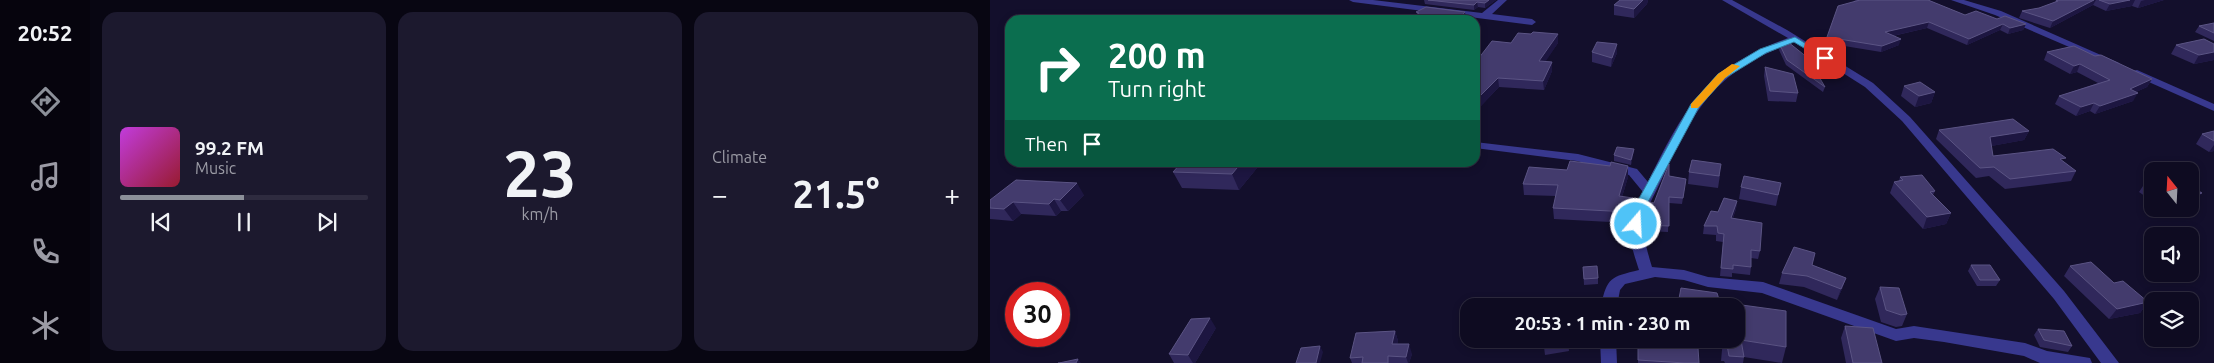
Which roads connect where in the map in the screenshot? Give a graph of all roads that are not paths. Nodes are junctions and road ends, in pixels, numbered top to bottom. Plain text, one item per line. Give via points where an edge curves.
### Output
1 (1353, 0) edge
2 (1503, 0) edge
3 (1726, 0) edge
4 (1955, 0) edge
5 (1475, 15) edge
6 (1480, 16) edge
7 (1483, 16) junction
8 (1532, 22) dead end
9 (1795, 39) junction
10 (2214, 108) edge
11 (1480, 146) edge
12 (1650, 192) junction
13 (1647, 273) junction
14 (1611, 298) edge
15 (1608, 348) edge
16 (1608, 363) edge
17 (2084, 363) edge
18 (2111, 363) edge

1 - 5 street
2 - 7 street
3 - 9 street
4 - 10 street via 1998,14
6 - 7 street
7 - 8 street
9 - 12 street via 1734,67 1703,95 1681,128
9 - 18 street via 1869,85 1906,119 2059,295
11 - 12 street via 1563,156 1633,172
12 - 13 street via 1642,202 1636,224 1638,246
13 - 14 street via 1620,280 1613,288
13 - 17 street via 1684,275 1708,282 1763,288 1896,335 1914,332 1944,336
15 - 16 street

